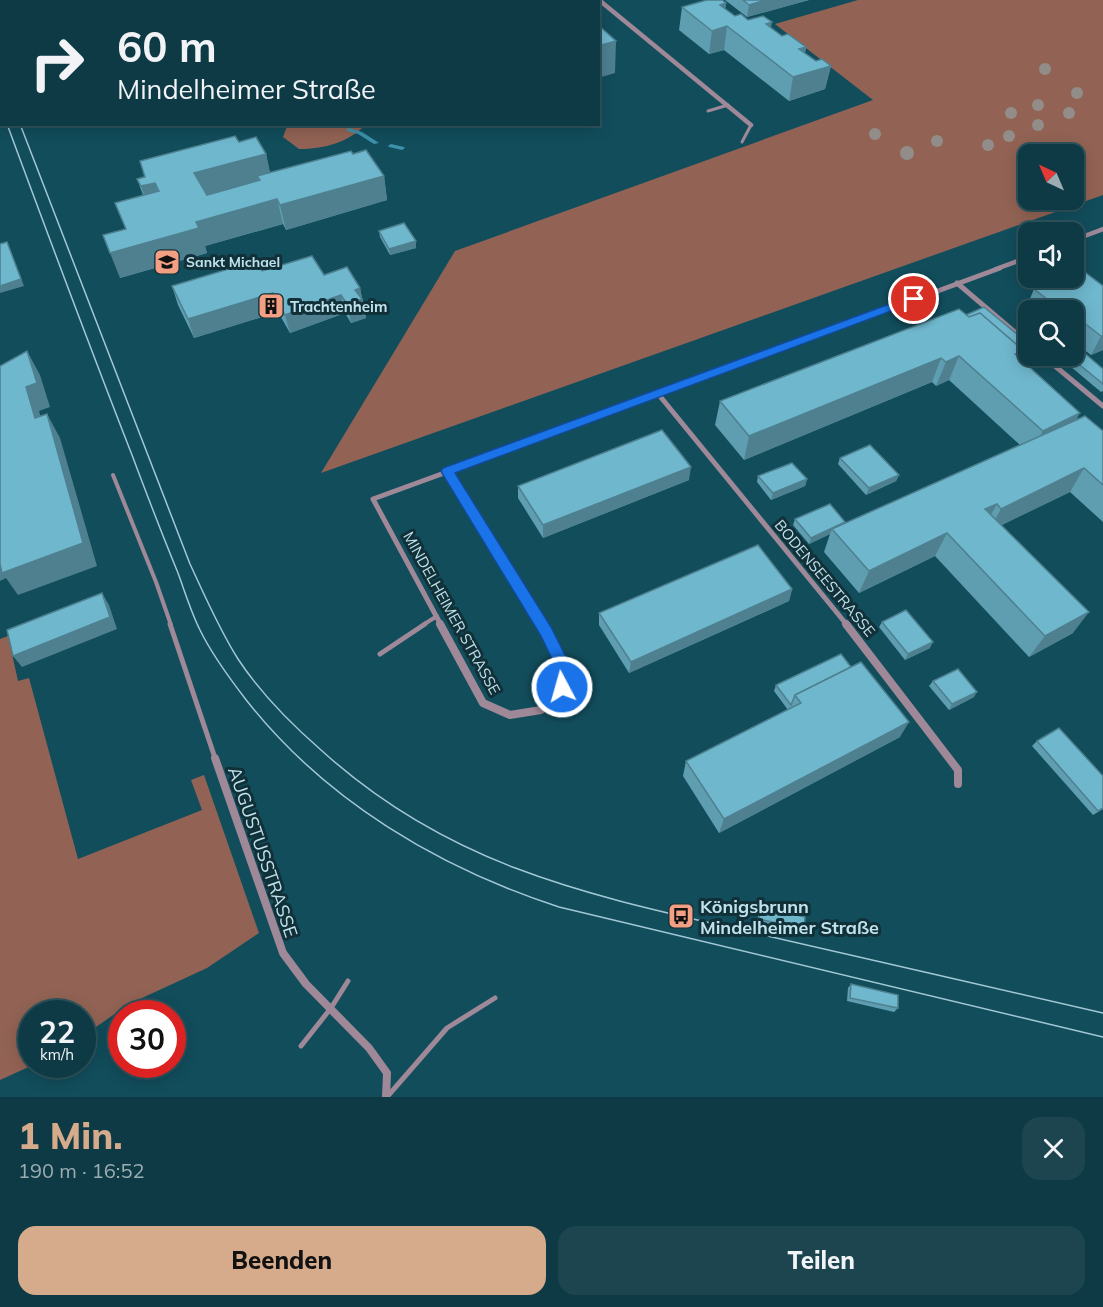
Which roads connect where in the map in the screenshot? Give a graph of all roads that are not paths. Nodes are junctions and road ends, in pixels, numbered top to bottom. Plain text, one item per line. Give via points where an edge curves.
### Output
1 (600, 1) edge
2 (728, 105) junction
3 (708, 111) dead end
4 (751, 125) joint
5 (742, 142) dead end
6 (1103, 230) edge
7 (1084, 237) edge
8 (1018, 260) edge
9 (957, 283) junction
10 (1018, 335) edge
11 (1055, 366) edge
12 (659, 395) junction
13 (1103, 406) edge
14 (447, 471) junction
15 (113, 475) dead end
16 (437, 616) junction
17 (380, 654) dead end
18 (214, 758) joint
19 (958, 784) dead end
20 (348, 981) dead end
21 (495, 998) dead end
22 (331, 1008) junction
23 (301, 1046) dead end
24 (387, 1097) edge

1 - 2 street
2 - 3 lane
2 - 4 street
4 - 5 lane
6 - 7 street
8 - 9 street, MINDELHEIMER STRASSE
9 - 10 street
9 - 12 street, MINDELHEIMER STRASSE
11 - 13 street
12 - 14 street, MINDELHEIMER STRASSE
12 - 19 street, BODENSEESTRASSE via 872,655 958,770
14 - 16 street, MINDELHEIMER STRASSE via 373,499
14 - 16 street, MINDELHEIMER STRASSE via 546,632 562,663 562,687 541,710 510,715 483,704
15 - 18 lane via 156,582
16 - 17 lane
18 - 22 street, AUGUSTUSSTRASSE via 282,953
20 - 22 lane
21 - 24 lane via 447,1028
22 - 23 lane
22 - 24 street, AUGUSTUSSTRASSE via 387,1073

